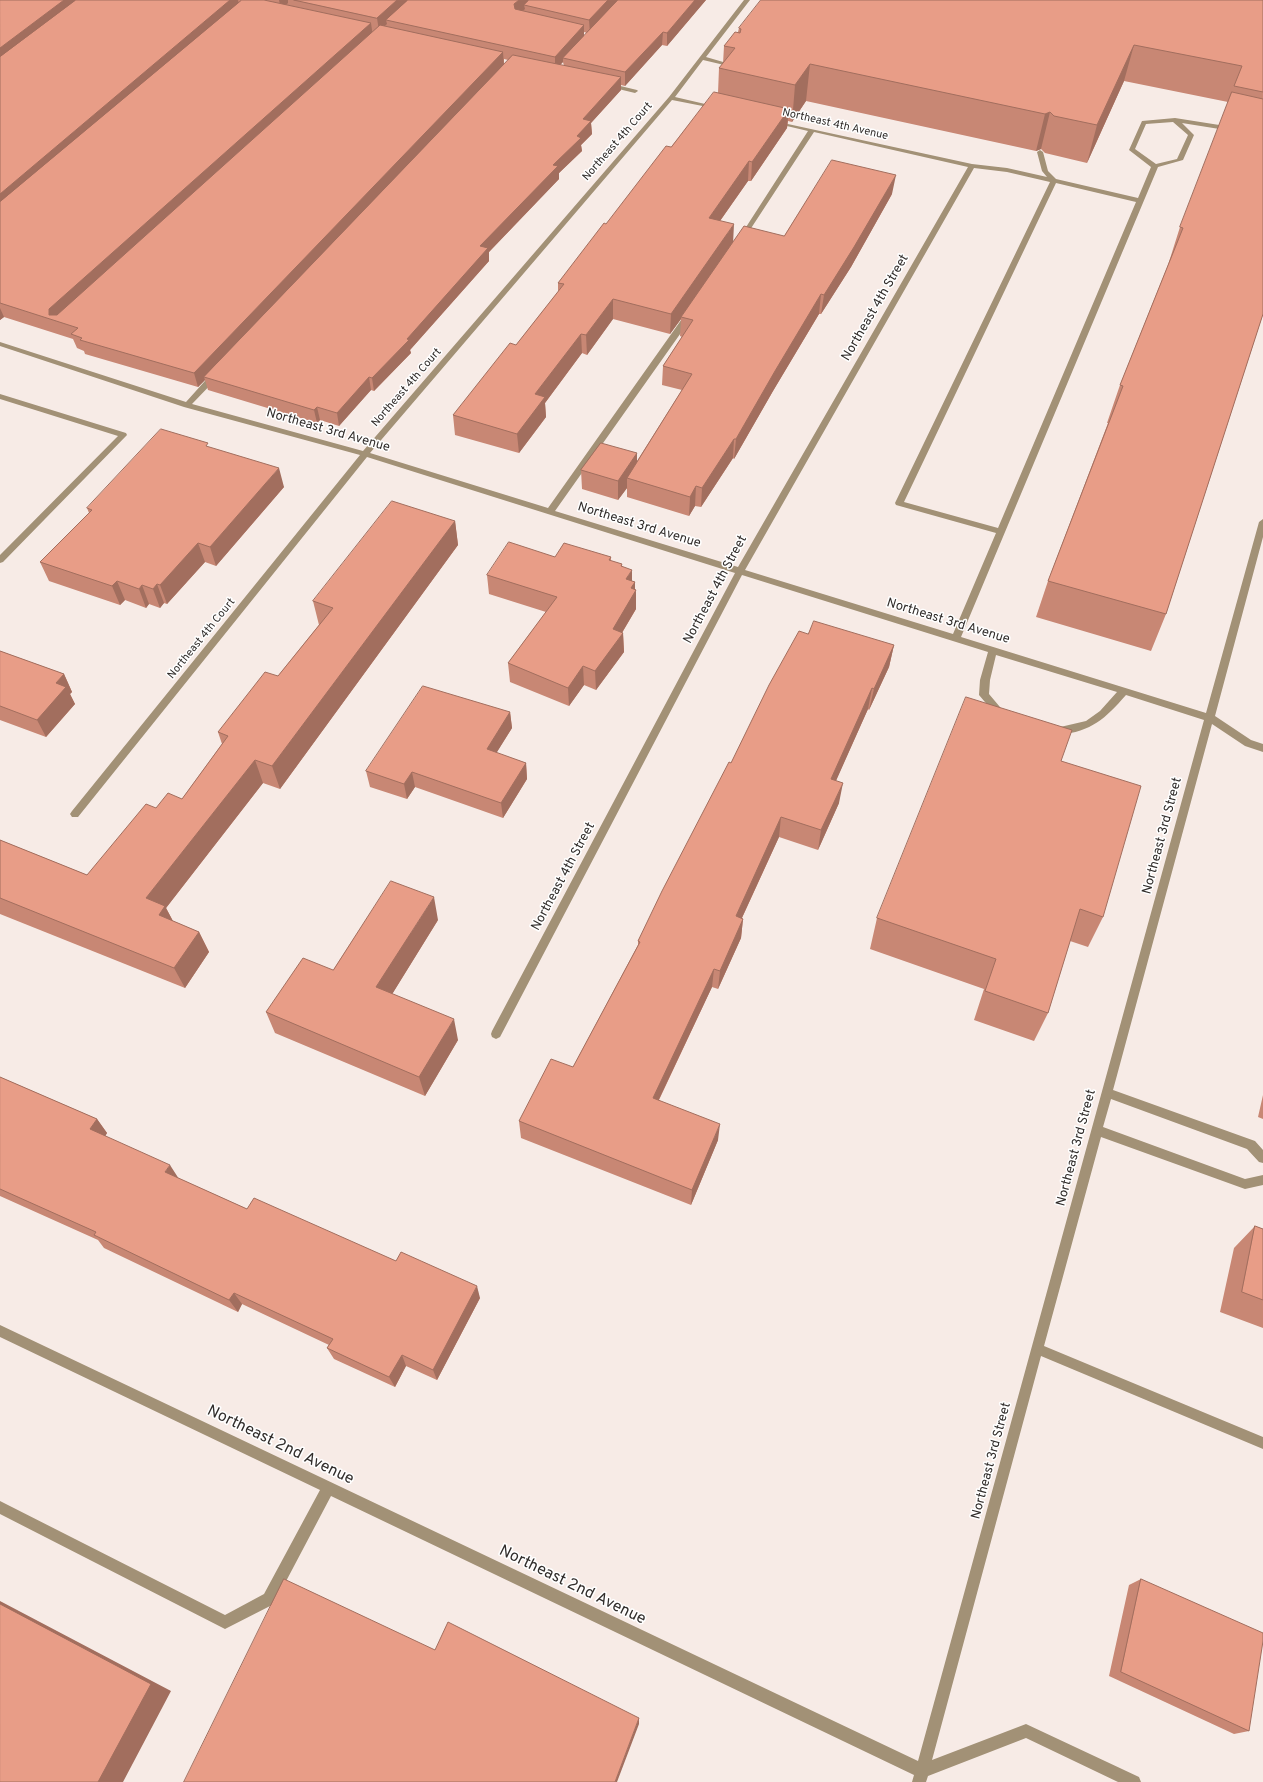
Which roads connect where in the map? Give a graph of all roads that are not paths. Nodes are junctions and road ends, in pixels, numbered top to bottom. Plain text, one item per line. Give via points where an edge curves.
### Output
1 (747, 0) edge
2 (702, 58) junction
3 (735, 67) edge
4 (600, 84) edge
5 (635, 92) dead end
6 (671, 98) junction
7 (727, 110) edge
8 (765, 119) edge
9 (1175, 120) junction
10 (812, 130) junction
11 (1241, 131) edge
12 (1040, 152) edge
13 (972, 166) junction
14 (1155, 166) junction
15 (1054, 181) junction
16 (1141, 201) junction
17 (736, 247) edge
18 (692, 312) edge
19 (0, 344) edge
20 (220, 370) edge
21 (0, 396) edge
22 (187, 405) junction
23 (365, 454) junction
24 (550, 512) junction
25 (1263, 522) edge
26 (1001, 532) junction
27 (0, 560) edge
28 (740, 571) junction
29 (956, 638) junction
30 (993, 650) junction
31 (1124, 691) junction
32 (1010, 718) edge
33 (1210, 718) junction
34 (1047, 731) edge
35 (1263, 748) edge
36 (75, 814) dead end
37 (496, 1034) dead end
38 (1107, 1093) junction
39 (1097, 1130) junction
40 (1263, 1158) edge
41 (1263, 1180) edge
42 (0, 1331) edge
43 (1038, 1349) junction
44 (1263, 1443) edge
45 (328, 1488) junction
46 (0, 1507) edge
47 (920, 1777) edge
48 (1134, 1782) edge

1 - 2 street, Northeast 4th Court
2 - 3 street
2 - 6 street, Northeast 4th Court
4 - 5 street
6 - 7 street
6 - 23 street, Northeast 4th Court
8 - 10 street, Northeast 4th Avenue
9 - 11 street
9 - 14 street via 1191,135 1180,160
9 - 14 street via 1144,122 1132,150
10 - 13 street, Northeast 4th Avenue
10 - 17 street
12 - 15 street via 1045,171
13 - 15 street, Northeast 4th Avenue via 1007,170
13 - 28 street, Northeast 4th Street
14 - 16 street
15 - 16 street, Northeast 4th Avenue
15 - 26 street via 899,503
16 - 26 street
18 - 24 street
19 - 22 street, Northeast 3rd Avenue
20 - 22 street
21 - 27 street via 123,435
22 - 23 street, Northeast 3rd Avenue
23 - 24 street, Northeast 3rd Avenue
23 - 36 street, Northeast 4th Court
24 - 28 street, Northeast 3rd Avenue
25 - 33 street, Northeast 3rd Street
26 - 29 street
28 - 29 street, Northeast 3rd Avenue
28 - 37 street, Northeast 4th Street
29 - 30 street, Northeast 3rd Avenue
30 - 31 street, Northeast 3rd Avenue
30 - 32 street via 981,697 999,713
31 - 33 street, Northeast 3rd Avenue
31 - 34 street via 1100,718 1075,730
33 - 35 street, Northeast 3rd Avenue via 1248,743
33 - 38 street, Northeast 3rd Street
38 - 39 street, Northeast 3rd Street
38 - 40 street via 1251,1145
39 - 41 street via 1245,1184
39 - 43 street, Northeast 3rd Street
42 - 45 street, Northeast 2nd Avenue
43 - 44 street
43 - 47 street, Northeast 3rd Street
45 - 46 street via 269,1599 225,1622
45 - 47 street, Northeast 2nd Avenue
47 - 48 street via 1026,1732

